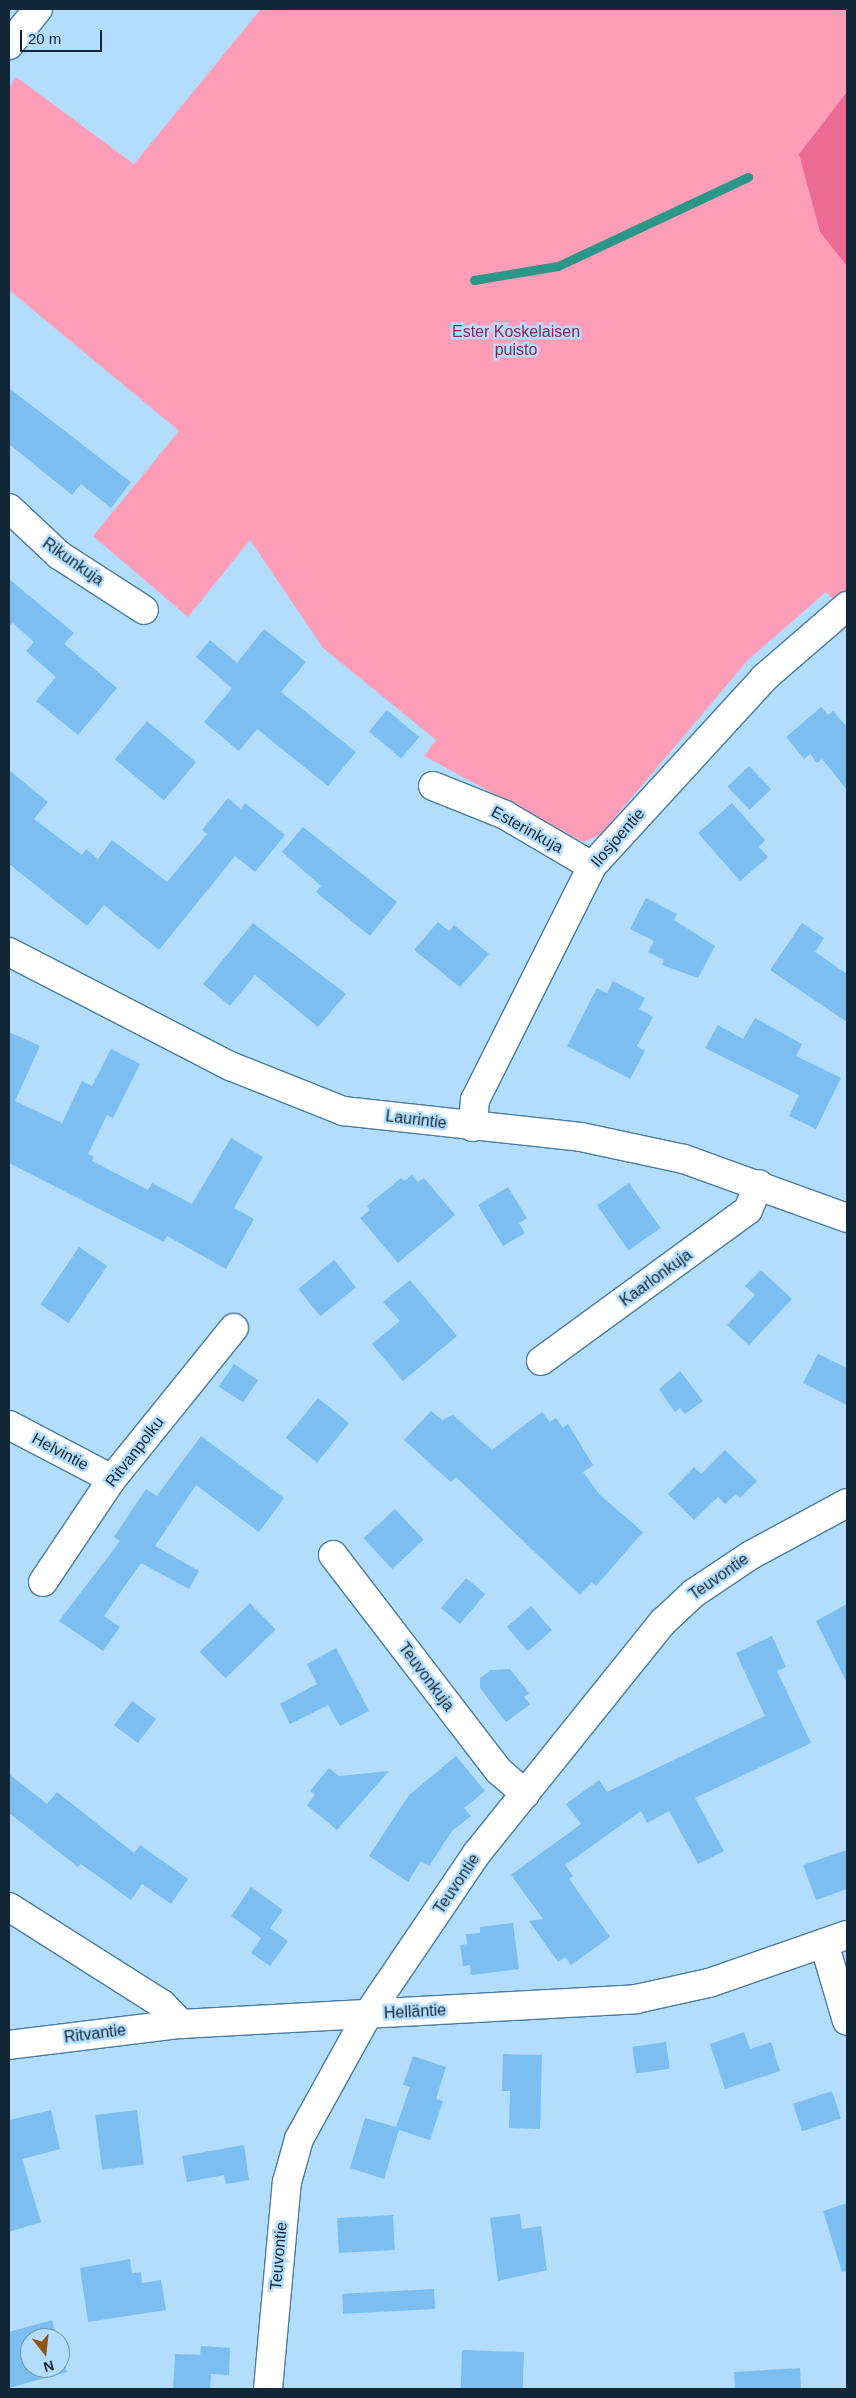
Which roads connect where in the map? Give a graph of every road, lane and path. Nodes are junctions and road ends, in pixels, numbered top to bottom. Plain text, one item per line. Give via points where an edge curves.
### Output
1 (38, 9) edge
2 (9, 45) edge
3 (9, 508) edge
4 (144, 610) dead end
5 (846, 610) edge
6 (432, 786) dead end
7 (592, 866) junction
8 (9, 952) edge
9 (472, 1127) junction
10 (759, 1184) junction
11 (847, 1218) edge
12 (234, 1328) dead end
13 (541, 1361) dead end
14 (9, 1425) edge
15 (112, 1479) junction
16 (847, 1503) edge
17 (333, 1555) dead end
18 (43, 1582) dead end
19 (526, 1794) junction
20 (9, 1907) edge
21 (835, 1939) edge
22 (368, 2014) junction
23 (847, 2021) edge
24 (181, 2024) junction
25 (9, 2044) edge
26 (268, 2389) edge

1 - 2 street
3 - 4 street, Rikunkuja via 59,555
5 - 7 street, Ilosjoentie via 764,678
6 - 7 street, Esterinkuja via 506,815
7 - 9 street, Ilosjoentie via 475,1100
8 - 9 street, Laurintie via 230,1066 343,1111
9 - 10 street, Laurintie via 581,1137 684,1159
10 - 11 street, Laurintie
10 - 13 street, Kaarlonkuja via 748,1210
12 - 15 street, Ritvanpolku
14 - 15 street, Helvintie
15 - 18 street, Ritvanpolku
16 - 19 street, Teuvontie via 751,1554 694,1592 632,1659
17 - 19 street, Teuvonkuja via 499,1771
19 - 22 street, Teuvontie via 477,1853
20 - 24 street via 162,2004
21 - 22 street, Helläntie via 709,1983 636,1999
21 - 23 street
22 - 24 street, Helläntie
22 - 26 street, Teuvontie via 299,2139 287,2182
24 - 25 street, Ritvantie

